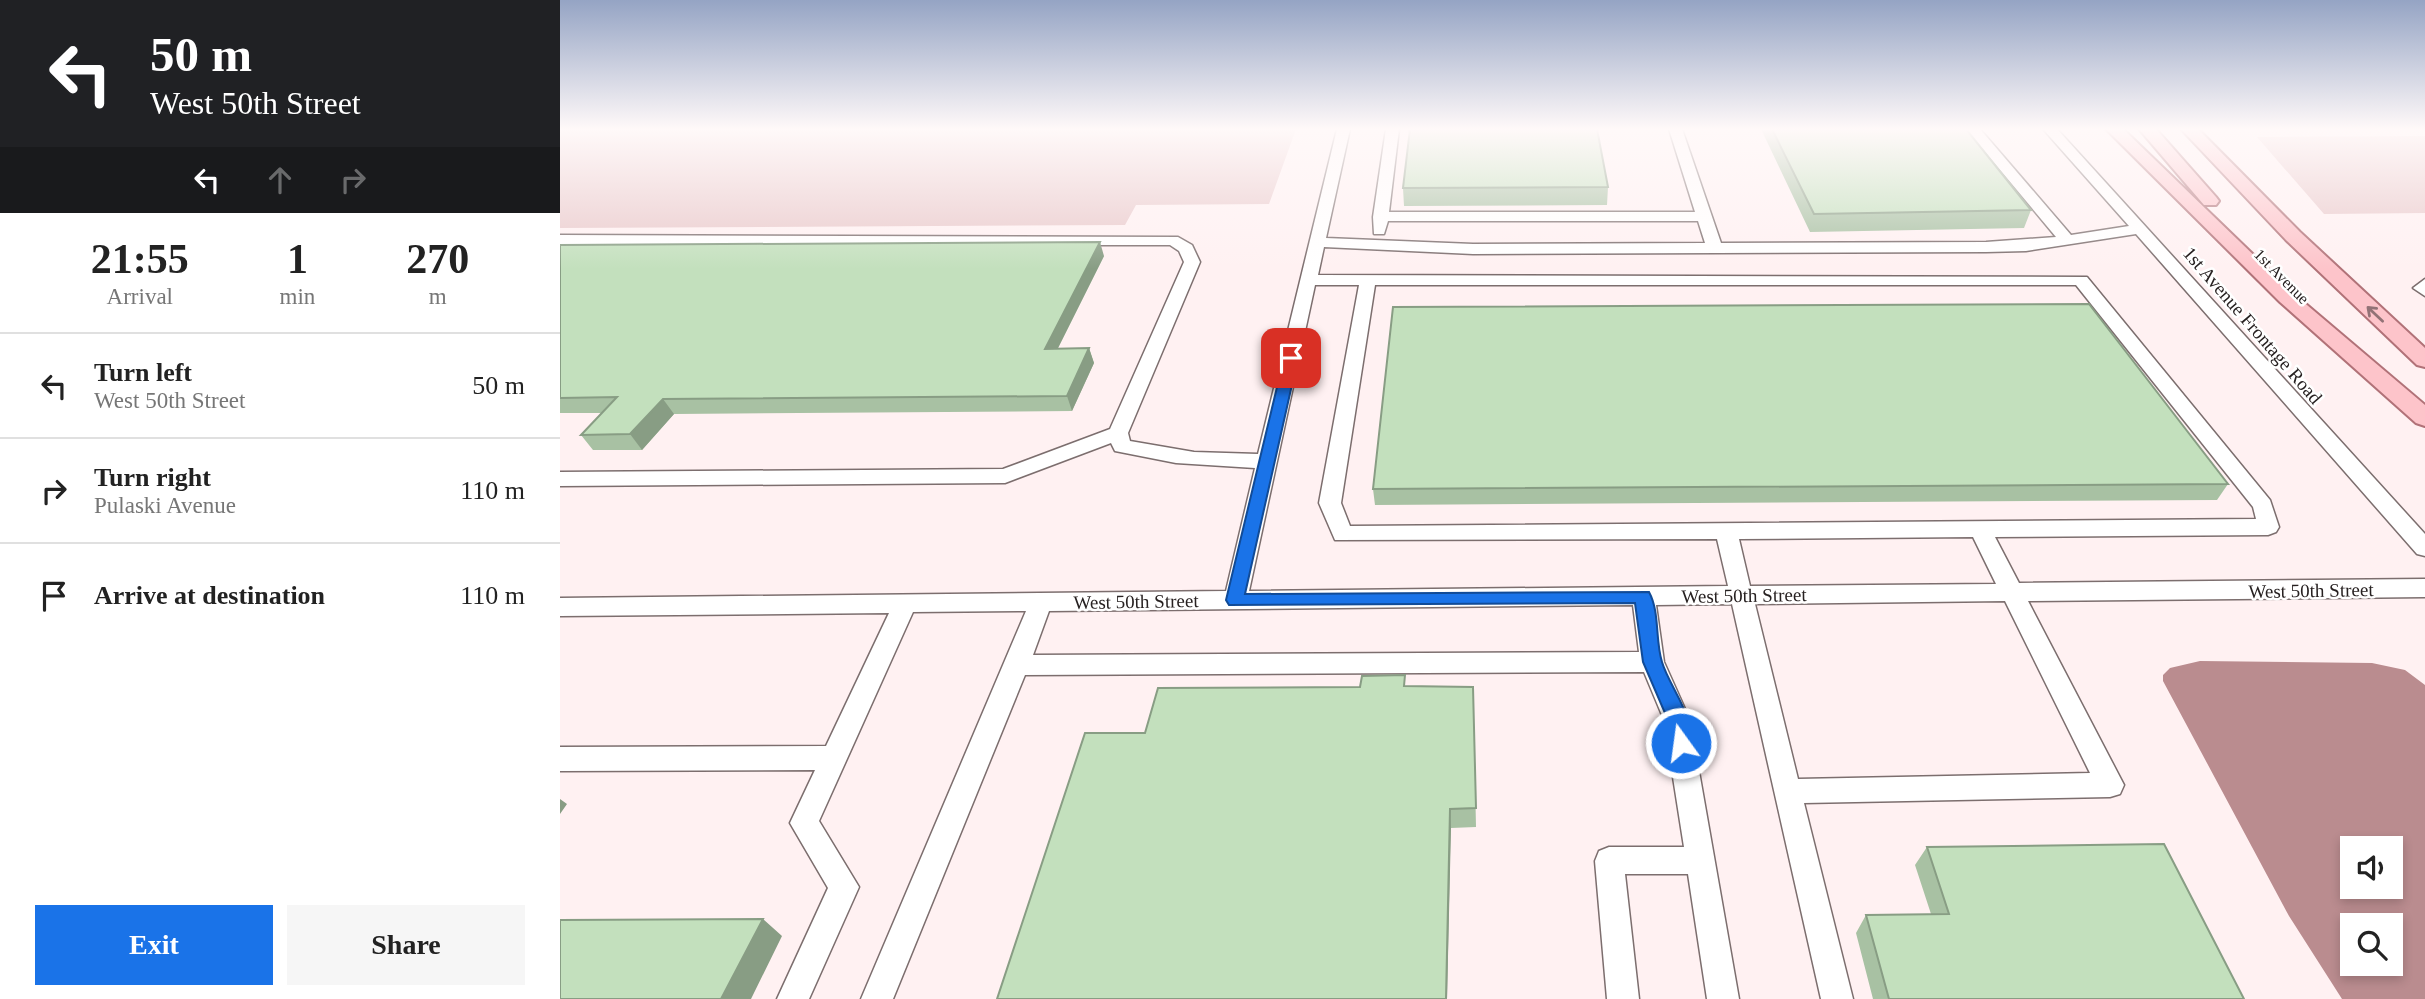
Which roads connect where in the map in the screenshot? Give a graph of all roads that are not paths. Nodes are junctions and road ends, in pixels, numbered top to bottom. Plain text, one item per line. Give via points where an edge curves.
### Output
1 (1332, 176) edge
2 (1386, 176) edge
3 (1691, 176) edge
4 (2012, 176) edge
5 (2092, 176) edge
6 (2162, 176) edge
7 (2189, 176) edge
8 (2234, 176) edge
9 (2244, 176) edge
10 (1704, 216) junction
11 (1380, 217) junction
12 (2141, 229) junction
13 (2293, 236) junction
14 (560, 240) edge
15 (2067, 240) junction
16 (1317, 242) junction
17 (1377, 243) junction
18 (1715, 248) junction
19 (1368, 280) junction
20 (1309, 281) junction
21 (2425, 284) edge
22 (2425, 291) edge
23 (2425, 360) edge
24 (2425, 417) edge
25 (1118, 433) junction
26 (1267, 461) junction
27 (560, 479) edge
28 (1980, 529) junction
29 (1726, 531) junction
30 (2425, 548) edge
31 (2425, 588) edge
32 (2013, 593) junction
33 (1743, 595) junction
34 (1643, 596) junction
35 (1235, 600) junction
36 (1041, 602) junction
37 (905, 604) junction
38 (560, 607) edge
39 (1652, 662) junction
40 (1017, 665) junction
41 (834, 758) junction
42 (560, 760) edge
43 (1788, 791) junction
44 (1700, 860) junction
45 (793, 999) edge
46 (877, 999) edge
47 (1623, 999) edge
48 (1723, 999) edge
49 (1837, 999) edge

1 - 16 street
2 - 11 street
3 - 10 street
4 - 15 street
5 - 12 street, 1st Avenue Frontage Road
6 - 24 main road via 2287,298
7 - 24 main road, 1st Avenue via 2249,243
8 - 13 main road, 1st Avenue
9 - 13 main road
10 - 11 street
10 - 18 street
11 - 17 street
12 - 15 street
12 - 30 street, 1st Avenue Frontage Road
23 -> 13 main road, 1st Avenue
14 - 25 street via 1173,240 1186,248 1192,262
15 - 18 street via 1986,247
16 - 17 street
16 - 20 street
17 - 18 street via 1473,249
19 - 20 street
19 - 28 street via 2081,280 2263,505 2268,527
19 - 29 street via 1329,503 1343,534
20 - 26 street
21 - 22 street via 2421,288
25 - 26 street via 1122,446 1161,456 1211,462
25 - 27 street via 1005,476
26 - 35 street
28 - 29 street
28 - 32 street
29 - 33 street
31 - 32 street, West 50th Street
32 - 33 street, West 50th Street
32 - 43 street via 2110,785
33 - 34 street, West 50th Street
33 - 43 street
34 - 35 street, West 50th Street
34 - 39 street
35 - 36 street, West 50th Street
36 - 37 street, West 50th Street
36 - 40 street
37 - 38 street, West 50th Street
37 - 41 street
39 - 40 street
39 - 44 street via 1678,720
40 - 46 street
41 - 42 street
41 - 45 street via 804,823 844,887
43 - 49 street
44 - 47 street via 1609,860
44 - 48 street

